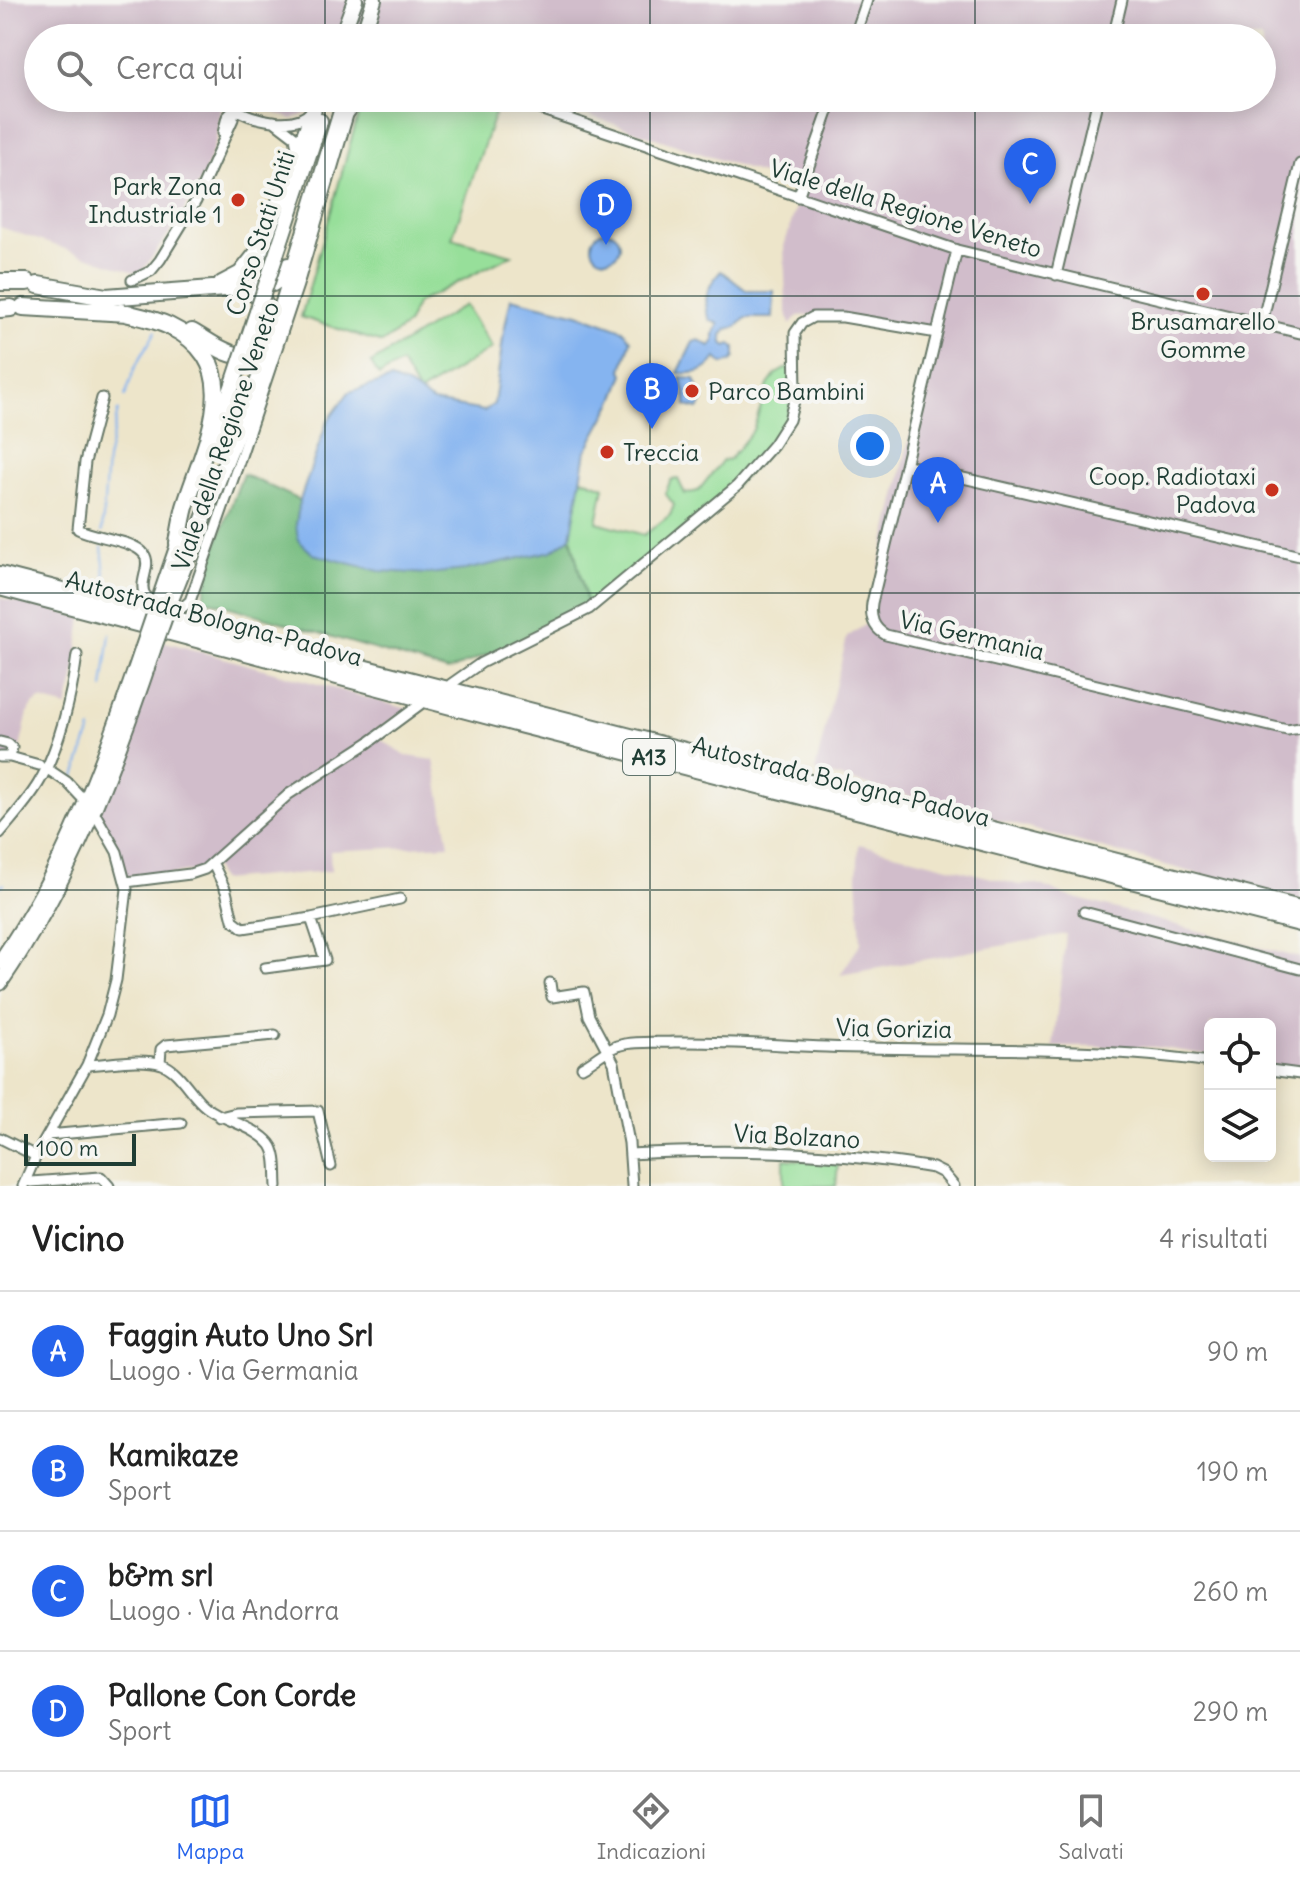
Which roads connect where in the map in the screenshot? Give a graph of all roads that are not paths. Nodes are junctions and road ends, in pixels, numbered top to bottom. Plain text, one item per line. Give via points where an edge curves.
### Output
1 (355, 0) edge
2 (374, 0) edge
3 (867, 0) edge
4 (1122, 0) edge
5 (368, 19) junction
6 (347, 24) edge
7 (366, 24) edge
8 (369, 24) edge
9 (859, 24) edge
10 (1116, 24) edge
11 (235, 112) edge
12 (256, 112) edge
13 (310, 112) edge
14 (315, 112) edge
15 (316, 112) edge
16 (339, 112) edge
17 (340, 112) edge
18 (350, 112) edge
19 (548, 112) edge
20 (828, 112) edge
21 (1095, 112) edge
22 (268, 118) junction
23 (297, 158) junction
24 (1300, 164) edge
25 (798, 197) junction
26 (302, 221) junction
27 (272, 244) junction
28 (957, 250) junction
29 (1056, 275) junction
30 (132, 280) dead end
31 (0, 282) edge
32 (193, 291) junction
33 (11, 308) edge
34 (121, 312) junction
35 (1262, 323) junction
36 (268, 331) junction
37 (937, 333) junction
38 (1300, 333) edge
39 (102, 398) dead end
40 (907, 465) junction
41 (178, 543) junction
42 (1300, 556) edge
43 (0, 568) edge
44 (0, 575) edge
45 (179, 575) junction
46 (0, 587) edge
47 (166, 599) junction
48 (240, 636) junction
49 (77, 655) dead end
50 (451, 684) dead end
51 (422, 703) dead end
52 (1300, 728) edge
53 (0, 742) edge
54 (5, 757) edge
55 (43, 766) junction
56 (90, 808) junction
57 (0, 833) edge
58 (213, 864) junction
59 (126, 882) junction
60 (400, 899) dead end
61 (1300, 909) edge
62 (1084, 912) dead end
63 (311, 918) junction
64 (1300, 923) edge
65 (0, 962) edge
66 (265, 968) dead end
67 (1300, 969) edge
68 (0, 983) edge
69 (550, 983) dead end
70 (275, 1035) dead end
71 (608, 1049) junction
72 (1204, 1061) edge
73 (160, 1063) junction
74 (87, 1065) junction
75 (582, 1067) dead end
76 (1276, 1071) edge
77 (1300, 1074) edge
78 (220, 1117) junction
79 (181, 1123) dead end
80 (48, 1135) junction
81 (0, 1138) edge
82 (630, 1154) junction
83 (36, 1156) junction
84 (331, 1166) dead end
85 (24, 1183) edge
86 (109, 1186) edge
87 (277, 1186) edge
88 (632, 1186) edge
89 (954, 1186) edge

1 - 6 main road
2 - 5 main road
3 - 9 street
4 - 10 street
5 - 7 main road
5 - 8 main road
11 - 30 street via 196,201 160,260
12 - 22 street
13 - 22 street via 299,121
14 - 23 main road
15 - 27 main road, Corso Stati Uniti
16 - 26 main road
17 - 45 main road, Corso Stati Uniti via 264,365
18 - 39 street, Viale della Regione Veneto via 239,462 190,601 183,607 143,594 143,552 78,529 85,462
19 - 25 street, Viale della Regione Veneto
20 - 25 street
21 - 29 street
22 - 23 street via 295,137
23 - 27 main road
24 - 35 street
25 - 28 street, Viale della Regione Veneto
26 - 27 main road via 283,277 273,284 261,281 255,265
26 - 36 main road
27 - 32 highway via 231,281
27 - 41 main road, Corso Stati Uniti, bridge via 234,381
28 - 29 street, Viale della Regione Veneto
28 - 37 street, Via Germania
29 - 35 street, Viale della Regione Veneto
31 - 32 highway via 106,297
32 - 36 highway via 251,291 268,309
33 - 34 highway
34 - 36 highway via 171,322 234,355 255,349
34 - 41 highway via 167,325 189,338 205,357 214,380 216,416
35 - 38 street, Viale della Regione Veneto
36 - 45 main road
37 - 40 street, Via Germania
37 - 50 street via 843,317 813,317 802,323 795,333 796,393 789,420 737,486 589,609 481,663
40 - 42 street
40 - 52 street, Via Germania via 872,603 873,624 882,633 1287,730
41 - 47 main road, Corso Stati Uniti
43 - 48 highway, A13 via 131,600
44 - 48 highway, Autostrada Bologna-Padova / A13
45 - 47 main road
46 - 64 highway, Autostrada Bologna-Padova / A13
47 - 56 main road, bridge
48 - 61 highway, Autostrada Bologna-Padova / A13
49 - 55 street via 67,708
51 - 58 street via 289,794
53 - 54 street via 12,748
54 - 55 street
55 - 56 street via 67,782
55 - 57 street via 37,786
56 - 59 street via 113,842
56 - 65 main road
56 - 68 main road via 48,908
58 - 59 street via 190,874
58 - 63 street via 239,926
59 - 74 street via 116,980
60 - 63 street
62 - 67 street
63 - 66 street via 325,960
69 - 71 street via 552,997 584,992 589,1016
70 - 73 street via 166,1045
71 - 72 street, Via Gorizia via 626,1044 750,1042 1153,1054
71 - 75 street, Via Gorizia
71 - 82 street
73 - 74 street
73 - 78 street
74 - 80 street
76 - 77 street
78 - 84 street via 318,1111
78 - 87 street via 271,1145
79 - 80 street
80 - 83 street
81 - 83 street
82 - 88 street
82 - 89 street, Via Bolzano via 835,1156 933,1168
83 - 85 street
85 - 86 street via 101,1177

